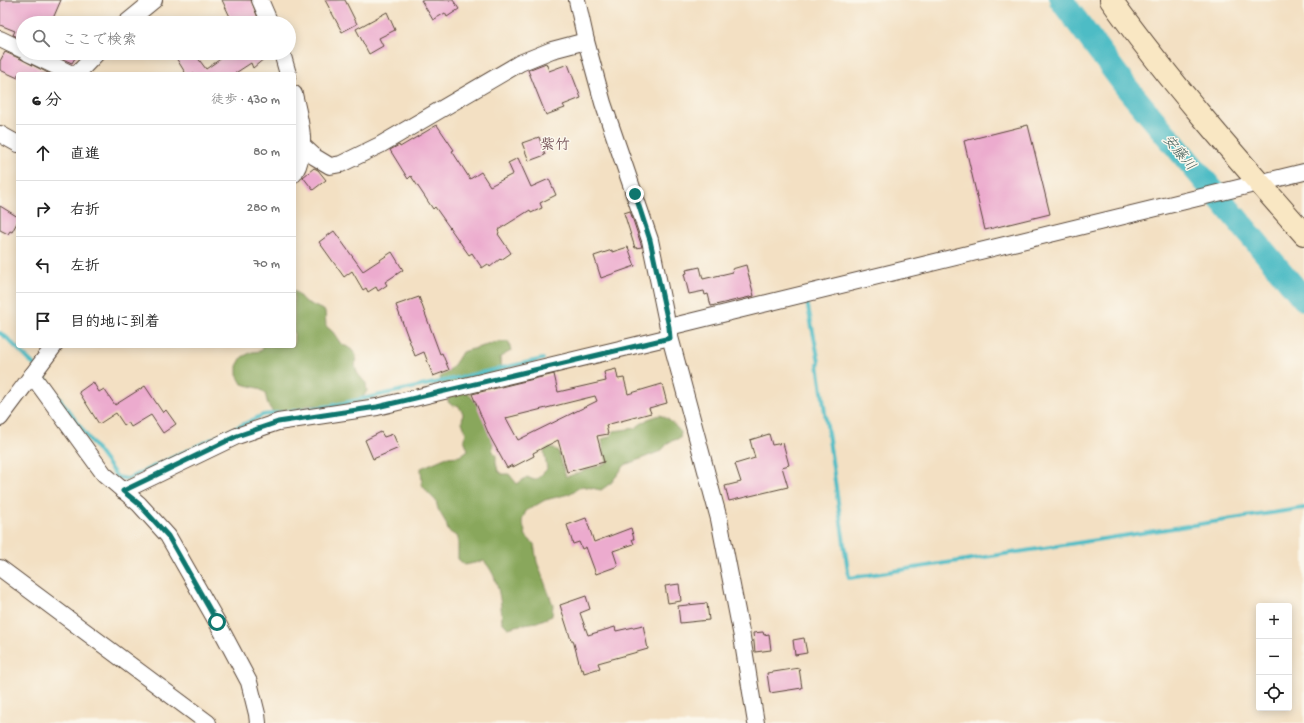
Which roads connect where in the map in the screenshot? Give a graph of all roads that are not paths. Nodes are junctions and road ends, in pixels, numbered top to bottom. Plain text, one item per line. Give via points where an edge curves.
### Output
1 (154, 0) edge
2 (260, 0) edge
3 (577, 0) edge
4 (1111, 0) edge
5 (135, 16) edge
6 (267, 16) edge
7 (0, 39) edge
8 (586, 41) junction
9 (16, 47) edge
10 (43, 60) edge
11 (90, 60) edge
12 (284, 60) edge
13 (68, 72) edge
14 (79, 72) edge
15 (287, 72) edge
16 (296, 102) edge
17 (0, 134) edge
18 (16, 143) edge
19 (303, 146) junction
20 (296, 171) edge
21 (1304, 172) edge
22 (1260, 183) junction
23 (1304, 234) edge
24 (670, 332) junction
25 (52, 348) edge
26 (32, 375) junction
27 (0, 418) edge
28 (123, 491) junction
29 (0, 568) edge
30 (208, 723) edge
31 (258, 723) edge
32 (756, 723) edge

1 - 5 street
2 - 6 street
3 - 8 street
4 - 22 street via 1160,65
7 - 9 street
8 - 19 street via 552,50 520,63 380,145 341,164 330,166
8 - 24 street via 603,103 650,240
10 - 13 street
11 - 14 street
12 - 15 street
16 - 19 street
17 - 18 street
19 - 20 street
21 - 22 street
22 - 23 street
22 - 24 street
24 - 28 street via 377,407 278,422 237,436
24 - 32 street via 719,519
25 - 26 street
26 - 27 street
26 - 28 street via 104,474
28 - 31 street via 139,504 168,536 249,682
29 - 30 street

